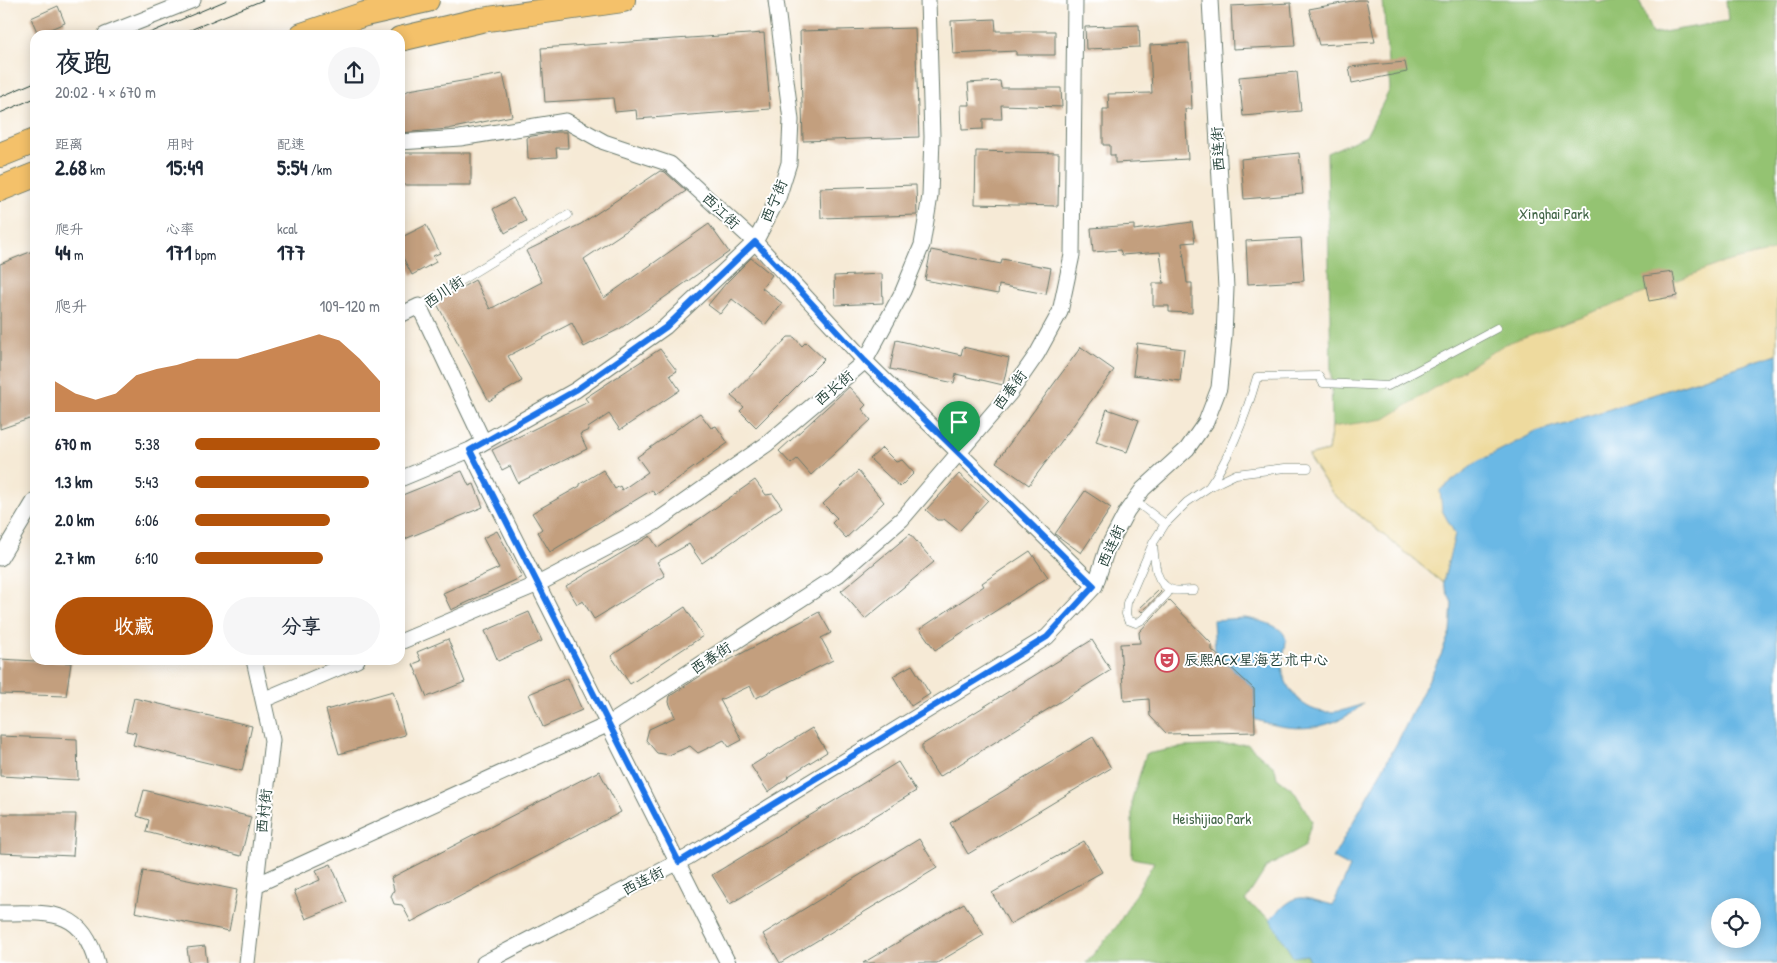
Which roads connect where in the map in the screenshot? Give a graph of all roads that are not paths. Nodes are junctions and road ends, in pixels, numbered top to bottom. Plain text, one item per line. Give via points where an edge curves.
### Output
1 (193, 0) edge
2 (427, 0) edge
3 (623, 0) edge
4 (776, 0) edge
5 (928, 0) edge
6 (1075, 0) edge
7 (1210, 0) edge
8 (117, 30) edge
9 (317, 30) edge
10 (405, 38) edge
11 (405, 142) edge
12 (30, 143) edge
13 (0, 155) edge
14 (30, 177) edge
15 (0, 189) edge
16 (568, 215) dead end
17 (755, 242) junction
18 (419, 306) junction
19 (405, 313) edge
20 (1497, 328) dead end
21 (865, 361) junction
22 (483, 441) junction
23 (470, 450) junction
24 (959, 452) junction
25 (1308, 468) dead end
26 (405, 477) edge
27 (1209, 487) junction
28 (1135, 501) junction
29 (30, 508) edge
30 (1165, 524) junction
31 (1153, 543) junction
32 (0, 558) edge
33 (538, 584) junction
34 (1094, 586) junction
35 (1170, 589) junction
36 (1194, 590) dead end
37 (405, 640) edge
38 (255, 665) edge
39 (345, 665) edge
40 (263, 700) junction
41 (609, 724) junction
42 (679, 862) junction
43 (256, 885) junction
44 (0, 913) edge
45 (97, 963) edge
46 (247, 963) edge
47 (484, 963) edge
48 (728, 963) edge

1 - 8 street
2 - 9 highway via 365,14
3 - 10 highway via 481,20
4 - 17 street, 西宁街 via 791,120 789,163 778,198
5 - 21 street, 西长街 via 932,137 930,196 922,245 903,291
6 - 24 street, 西春街 via 1072,255 1060,312 1010,393
7 - 28 street, 西连街 via 1226,288 1219,388 1206,422 1187,449 1143,489
11 - 17 street, 西江街 via 460,138 566,121 604,142 670,164
12 - 13 highway
14 - 15 highway
16 - 18 lane, 西川街
17 - 21 street, 西江街
17 - 22 street, 西宁街 via 666,327 576,390
18 - 19 street
18 - 22 street, 西川街
20 - 27 lane via 1388,386 1323,383 1319,376 1257,377 1247,411 1226,460
21 - 24 street, 西江街
21 - 33 street, 西长街 via 767,444 654,523
22 - 23 street, 西宁街
23 - 26 street, 西宁街
23 - 33 street
24 - 34 street, 西江街
24 - 41 street, 西春街 via 902,519 838,575
25 - 27 lane via 1236,474
27 - 30 lane via 1187,502
28 - 30 lane
28 - 34 street, 西连街 via 1107,549
29 - 32 street
30 - 31 lane
31 - 35 lane via 1156,570
31 - 35 lane via 1127,603 1128,620 1136,623 1142,620
33 - 37 street, 西长街
33 - 41 street
34 - 42 street, 西连街 via 1047,637
35 - 36 lane
38 - 40 street, 西村街
39 - 40 street
40 - 43 street, 西村街 via 272,740
41 - 42 street
41 - 43 street, 西春街
42 - 47 street, 西连街
42 - 48 street
43 - 46 street, 西村街
44 - 45 street via 49,913 70,920 93,948

